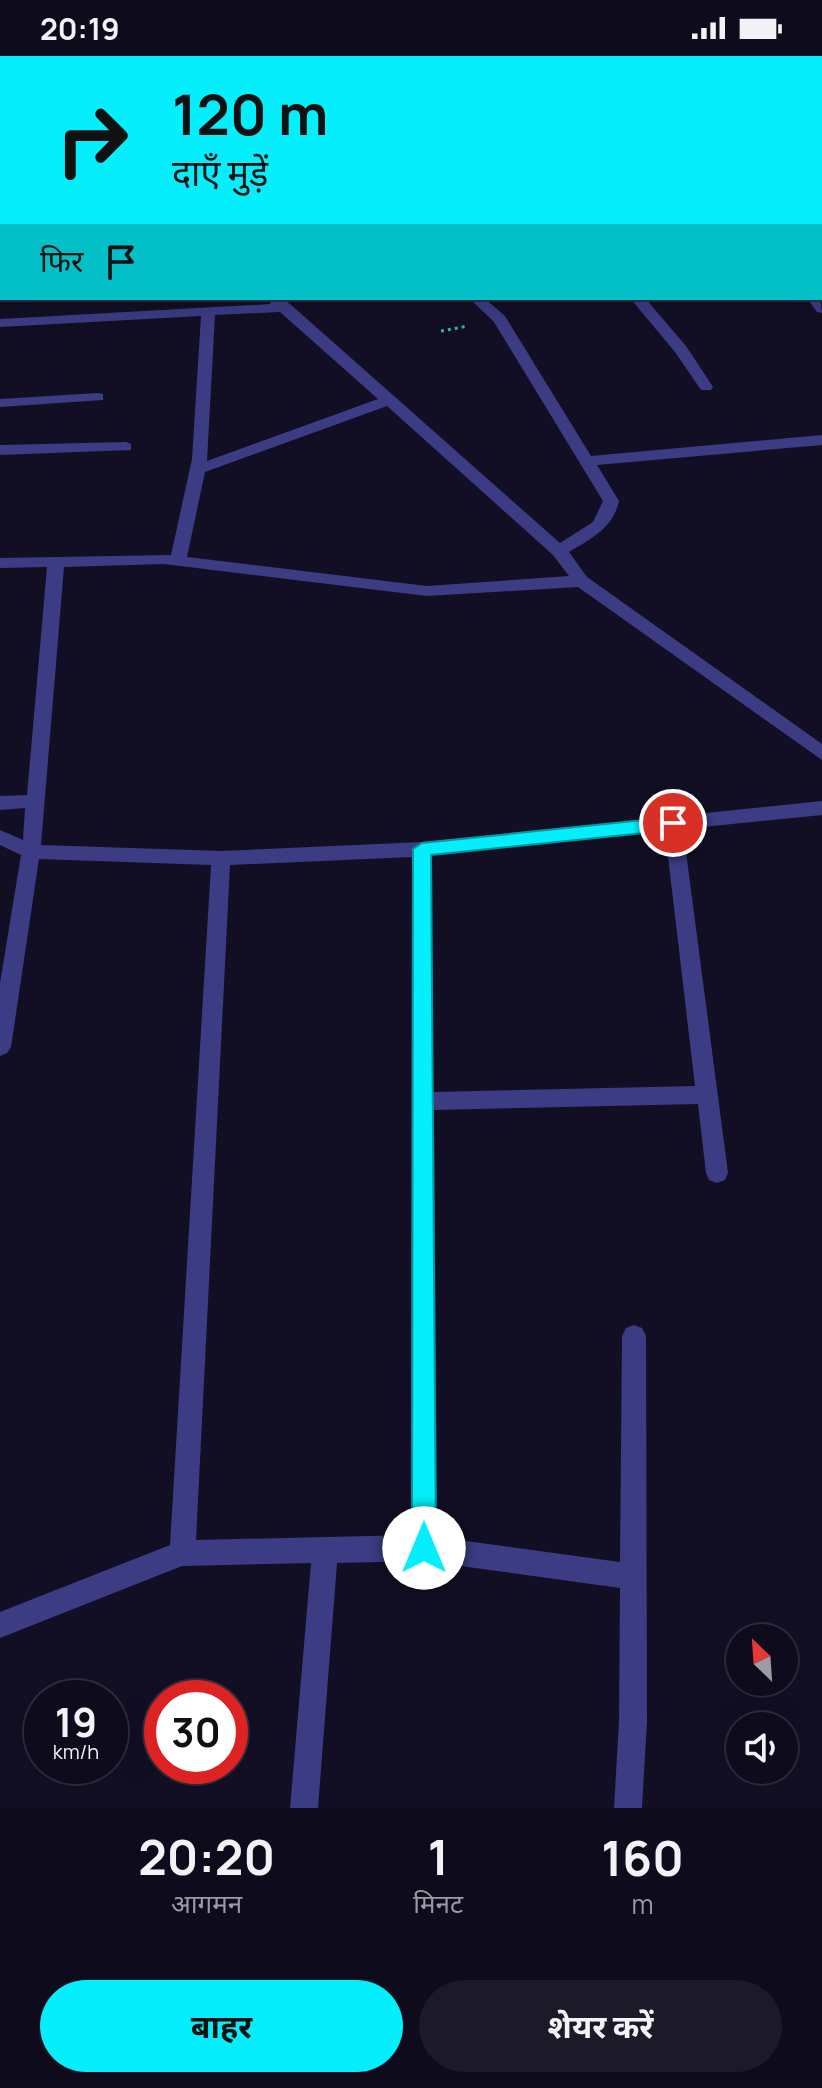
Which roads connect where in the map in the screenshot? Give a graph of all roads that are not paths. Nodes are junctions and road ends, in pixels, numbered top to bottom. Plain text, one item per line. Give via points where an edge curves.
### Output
1 (478, 300) edge
2 (639, 300) edge
3 (279, 303) edge
4 (208, 311) junction
5 (0, 323) edge
6 (706, 387) dead end
7 (98, 397) dead end
8 (390, 400) junction
9 (0, 403) edge
10 (822, 440) edge
11 (126, 447) dead end
12 (0, 450) edge
13 (588, 461) junction
14 (197, 470) junction
15 (559, 551) junction
16 (178, 561) junction
17 (56, 562) junction
18 (0, 563) edge
19 (581, 581) junction
20 (822, 753) edge
21 (35, 801) junction
22 (0, 803) edge
23 (822, 808) edge
24 (673, 823) junction
25 (0, 837) edge
26 (422, 849) junction
27 (31, 852) junction
28 (221, 858) junction
29 (0, 1047) edge
30 (708, 1095) junction
31 (423, 1101) junction
32 (717, 1173) dead end
33 (634, 1336) dead end
34 (424, 1548) junction
35 (325, 1551) junction
36 (182, 1553) junction
37 (633, 1577) junction
38 (0, 1625) edge
39 (304, 1808) edge
40 (628, 1808) edge

1 - 13 street via 500,319
2 - 6 street
3 - 4 street
3 - 8 street
4 - 5 street
4 - 14 street
7 - 9 street
8 - 14 street
8 - 15 street
10 - 13 street
11 - 12 street
13 - 15 street via 611,501 609,514
14 - 16 street
15 - 19 street
16 - 17 street
16 - 19 street via 427,591
17 - 18 street
17 - 21 street
19 - 20 street
21 - 22 street
21 - 27 street
23 - 24 street
24 - 26 street
24 - 30 street
25 - 27 street
26 - 28 street
26 - 31 street
27 - 28 street
27 - 29 street
28 - 36 street
30 - 31 street
30 - 32 street
31 - 34 street
33 - 37 street
34 - 35 street
34 - 37 street
35 - 36 street
35 - 39 street
36 - 38 street
37 - 40 street

